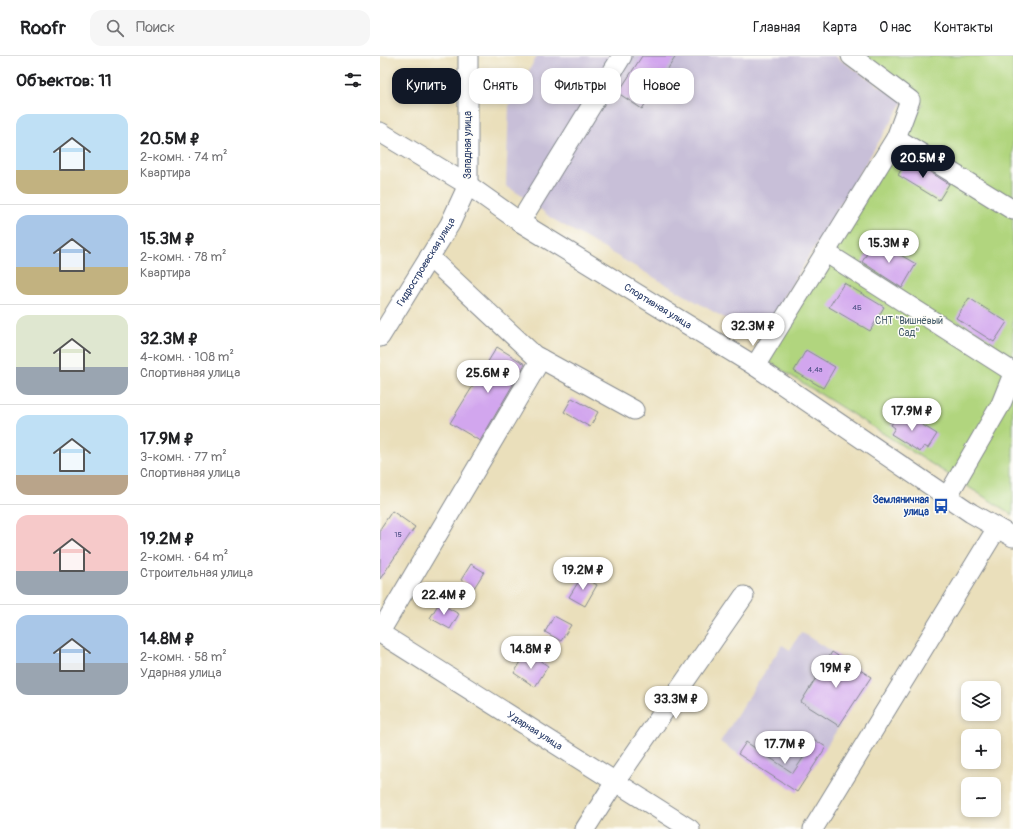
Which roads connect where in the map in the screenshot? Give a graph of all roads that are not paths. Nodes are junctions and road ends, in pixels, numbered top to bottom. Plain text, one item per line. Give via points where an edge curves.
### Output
1 (468, 56) edge
2 (622, 56) edge
3 (851, 56) edge
4 (380, 132) edge
5 (896, 138) junction
6 (468, 186) junction
7 (1013, 210) edge
8 (520, 222) junction
9 (825, 252) junction
10 (429, 257) junction
11 (380, 337) edge
12 (541, 359) junction
13 (755, 366) junction
14 (1013, 373) edge
15 (634, 410) dead end
16 (947, 497) junction
17 (1005, 532) edge
18 (744, 596) dead end
19 (380, 633) edge
20 (615, 782) junction
21 (585, 829) edge
22 (690, 829) edge
23 (813, 829) edge

1 - 6 street, Западная улица
2 - 8 street
3 - 5 street via 910,100
4 - 6 street, Спортивная улица
5 - 7 street
5 - 9 street
6 - 8 street, Спортивная улица
6 - 10 street, Гидростроевская улица via 450,224
8 - 13 street, Спортивная улица
9 - 13 street
9 - 14 street
10 - 11 street, Гидростроевская улица
10 - 12 street
12 - 15 street
12 - 19 street
13 - 16 street, Спортивная улица
14 - 16 street via 1001,404
16 - 17 street, Спортивная улица
17 - 23 street
18 - 20 street
19 - 20 street, Ударная улица
20 - 21 street
20 - 22 street, Ударная улица

